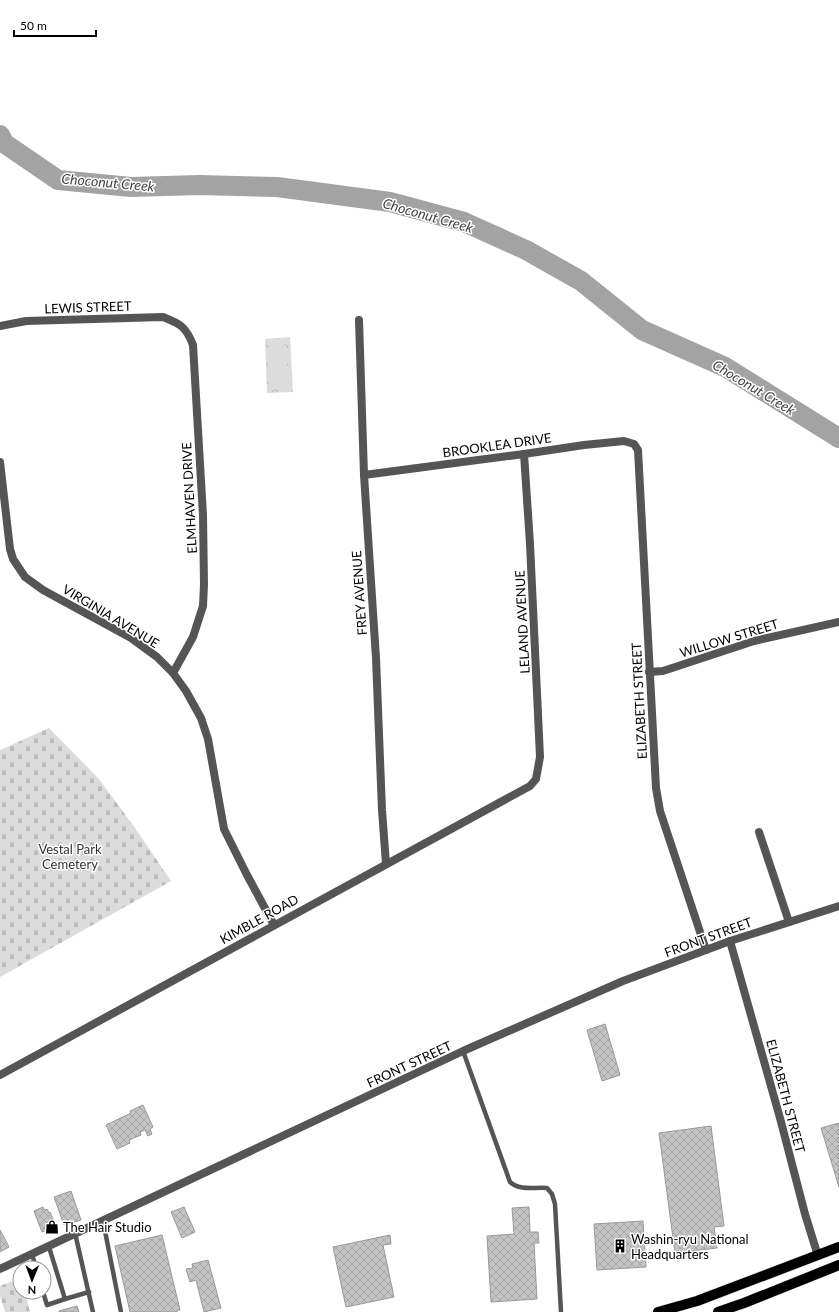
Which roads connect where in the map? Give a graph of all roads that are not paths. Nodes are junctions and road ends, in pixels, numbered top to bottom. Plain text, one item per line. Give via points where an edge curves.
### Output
1 (359, 320) dead end
2 (176, 322) joint
3 (0, 326) edge
4 (634, 444) joint
5 (524, 454) junction
6 (0, 462) edge
7 (364, 476) junction
8 (839, 622) edge
9 (649, 672) junction
10 (173, 674) junction
11 (530, 786) joint
12 (759, 832) dead end
13 (386, 864) junction
14 (839, 906) edge
15 (789, 922) junction
16 (274, 925) junction
17 (730, 941) junction
18 (706, 950) junction
19 (463, 1051) junction
20 (0, 1074) edge
21 (103, 1221) junction
22 (75, 1233) junction
23 (49, 1246) junction
24 (839, 1248) edge
25 (32, 1254) junction
26 (818, 1256) junction
27 (34, 1260) edge
28 (839, 1265) edge
29 (0, 1269) edge
30 (88, 1292) junction
31 (65, 1299) junction
32 (45, 1300) edge
33 (93, 1312) edge
34 (122, 1312) edge
35 (560, 1312) edge
36 (658, 1312) edge
37 (718, 1312) edge

1 - 7 street, FREY AVENUE
2 - 3 street, LEWIS STREET via 162,317 26,321
2 - 10 street, ELMHAVEN DRIVE via 188,332 193,346 203,515 204,584 203,606 193,637
4 - 5 street, BROOKLEA DRIVE via 624,441
4 - 9 street, ELIZABETH STREET via 638,450
5 - 7 street, BROOKLEA DRIVE
5 - 11 street, LELAND AVENUE via 540,758 536,779
6 - 10 street, VIRGINIA AVENUE via 10,549 13,559 26,577 43,590 131,638 157,657
7 - 13 street, FREY AVENUE
8 - 9 street, WILLOW STREET via 754,641 663,671
9 - 18 street, ELIZABETH STREET via 656,788 660,811
10 - 16 street, VIRGINIA AVENUE via 201,718 208,739 224,829
11 - 13 street, KIMBLE ROAD
12 - 15 street
13 - 16 street, KIMBLE ROAD
14 - 15 street, FRONT STREET
15 - 17 street, FRONT STREET
16 - 20 street, KIMBLE ROAD
17 - 18 street, FRONT STREET
17 - 26 street, ELIZABETH STREET
18 - 19 street, FRONT STREET via 624,980
19 - 21 street, FRONT STREET
19 - 35 lane via 510,1182 523,1188 546,1188 552,1194 555,1204
21 - 22 street, FRONT STREET
21 - 34 lane
22 - 23 street, FRONT STREET
22 - 30 lane
23 - 25 street, FRONT STREET
23 - 31 lane
24 - 26 main road
25 - 27 lane
25 - 29 street, FRONT STREET
26 - 36 main road via 697,1301
28 - 37 main road
30 - 31 lane
30 - 33 lane
31 - 32 lane via 47,1305

